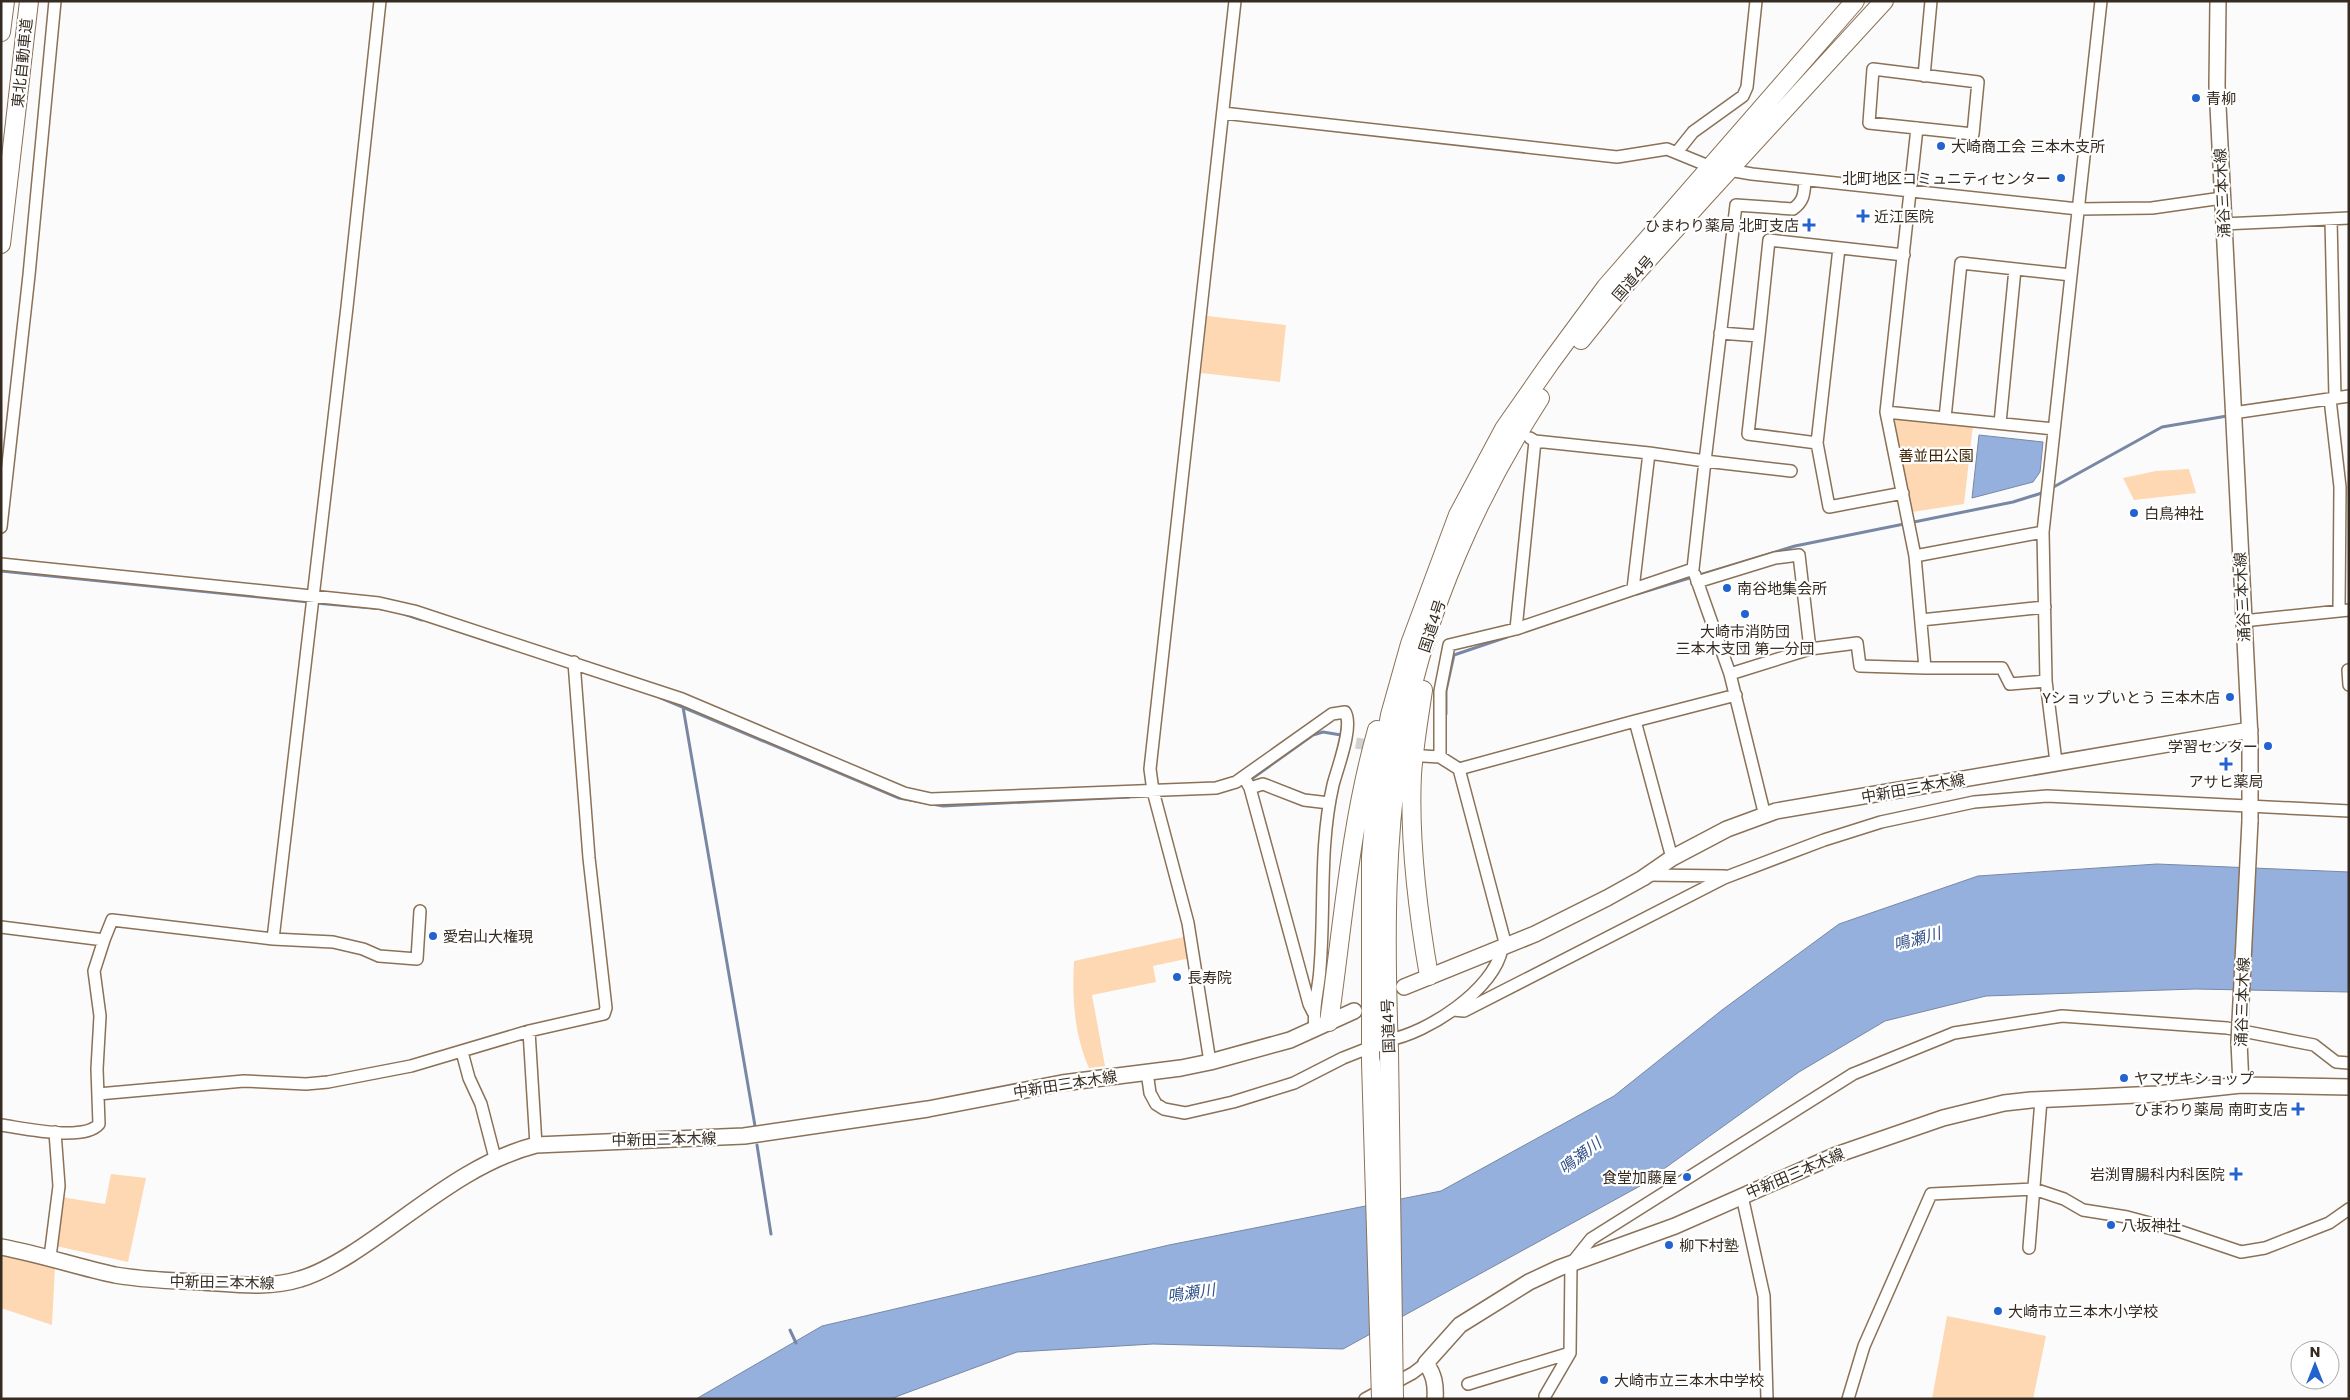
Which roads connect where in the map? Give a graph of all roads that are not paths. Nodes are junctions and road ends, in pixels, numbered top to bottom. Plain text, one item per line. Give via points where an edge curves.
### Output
1 (5, 1) edge
2 (29, 1) edge
3 (55, 1) edge
4 (380, 1) edge
5 (1235, 1) edge
6 (1756, 1) edge
7 (1855, 1) edge
8 (1884, 1) edge
9 (1931, 1) edge
10 (2101, 1) edge
11 (2218, 1) edge
12 (1, 32) edge
13 (1924, 76) junction
14 (1223, 113) junction
15 (1917, 128) junction
16 (1677, 152) junction
17 (1711, 167) junction
18 (1730, 171) junction
19 (1805, 181) junction
20 (1910, 192) junction
21 (2222, 198) junction
22 (2078, 209) junction
23 (2349, 218) edge
24 (2331, 219) junction
25 (2224, 224) junction
26 (1, 244) edge
27 (1839, 248) junction
28 (1904, 255) junction
29 (2015, 268) junction
30 (2071, 275) junction
31 (1720, 333) junction
32 (1759, 336) junction
33 (2349, 396) edge
34 (2333, 398) junction
35 (1886, 412) junction
36 (2233, 413) junction
37 (1945, 418) junction
38 (2000, 423) junction
39 (2054, 428) junction
40 (1518, 431) junction
41 (1535, 441) junction
42 (1817, 443) junction
43 (1649, 453) junction
44 (1705, 460) junction
45 (1791, 471) dead end
46 (1903, 493) junction
47 (1, 527) edge
48 (2043, 532) junction
49 (1915, 556) junction
50 (1, 564) edge
51 (1434, 575) junction
52 (1695, 576) junction
53 (1633, 589) junction
54 (312, 600) junction
55 (2045, 607) junction
56 (2344, 611) edge
57 (1921, 620) junction
58 (2243, 621) junction
59 (1516, 628) junction
60 (1431, 630) junction
61 (1810, 649) junction
62 (574, 666) junction
63 (1926, 668) junction
64 (2348, 670) edge
65 (1730, 674) junction
66 (2046, 681) junction
67 (2349, 685) edge
68 (1736, 695) junction
69 (1635, 721) junction
70 (2250, 730) junction
71 (1423, 756) dead end
72 (1440, 757) junction
73 (2056, 762) junction
74 (1459, 769) junction
75 (1247, 782) junction
76 (1154, 794) junction
77 (1329, 803) junction
78 (2349, 811) edge
79 (2251, 814) junction
80 (1765, 816) junction
81 (1672, 858) junction
82 (1648, 875) junction
83 (1729, 876) junction
84 (420, 911) dead end
85 (1, 927) edge
86 (273, 939) junction
87 (104, 940) junction
88 (1504, 947) junction
89 (1429, 976) junction
90 (1404, 987) dead end
91 (1453, 1010) junction
92 (1354, 1011) dead end
93 (1313, 1013) junction
94 (1322, 1026) junction
95 (529, 1031) junction
96 (1388, 1046) junction
97 (462, 1052) junction
98 (1371, 1054) junction
99 (1210, 1062) junction
100 (2349, 1063) edge
101 (1147, 1072) junction
102 (2241, 1085) junction
103 (2349, 1088) edge
104 (98, 1094) junction
105 (2042, 1100) junction
106 (1, 1125) edge
107 (55, 1132) junction
108 (536, 1144) junction
109 (495, 1158) junction
110 (2034, 1189) junction
111 (1742, 1196) junction
112 (2349, 1209) edge
113 (1, 1247) edge
114 (2028, 1248) dead end
115 (50, 1257) junction
116 (1571, 1264) junction
117 (1570, 1353) junction
118 (1426, 1363) junction
119 (1468, 1384) dead end
120 (1366, 1399) edge
121 (1381, 1399) edge
122 (1394, 1399) edge
123 (1435, 1399) edge
124 (1545, 1399) edge
125 (1767, 1399) edge
126 (1848, 1399) edge

1 - 12 highway, 東北自動車道
2 - 26 highway, 東北自動車道
3 - 47 street
4 - 54 street
5 - 14 street
6 - 16 street via 1747,87 1743,96 1693,132
7 - 17 highway, 国道4号
8 - 18 highway, 国道4号
9 - 13 street
10 - 22 street
11 - 21 main road, 涌谷三本木線 via 2217,76
13 - 15 street via 1873,69 1869,123
13 - 15 street via 1978,82 1973,134
14 - 16 street via 1617,157 1656,149
14 - 76 street via 1150,769
15 - 20 street
16 - 17 street
17 - 18 street
17 - 51 highway, 国道4号 via 1606,286 1504,429 1458,515
18 - 19 street
18 - 40 highway, 国道4号 via 1596,320
19 - 20 street
19 - 31 street via 1804,198 1793,209 1736,205
20 - 22 street
20 - 28 street
21 - 22 street via 2152,208
21 - 25 main road, 涌谷三本木線
22 - 30 street
23 - 24 street
24 - 25 street
24 - 34 street
25 - 36 main road, 涌谷三本木線
27 - 28 street
27 - 32 street via 1769,240
27 - 42 street
28 - 35 street
29 - 30 street
29 - 37 street via 1961,263
29 - 38 street
30 - 39 street
31 - 32 street
31 - 44 street
32 - 42 street via 1748,434
33 - 34 street
34 - 36 street
34 - 56 street
35 - 37 street
35 - 46 street
36 - 58 main road, 涌谷三本木線
37 - 38 street
38 - 39 street
39 - 48 street
40 - 41 street
40 - 60 highway, 国道4号 via 1470,524
41 - 43 street
41 - 59 street
42 - 46 street via 1829,507
43 - 44 street
43 - 53 street
44 - 45 street
44 - 52 street
46 - 49 street
48 - 49 street
48 - 55 street
49 - 57 street
50 - 54 street
51 - 94 highway via 1402,642 1366,767
51 - 98 highway, 国道4号 via 1390,715 1377,787 1371,857
52 - 53 street
52 - 61 street via 1799,555
52 - 65 street
53 - 59 street
54 - 62 street via 379,603 414,611
54 - 86 street
55 - 57 street
55 - 66 street
56 - 58 street
57 - 63 street
58 - 70 main road, 涌谷三本木線
59 - 72 street via 1449,645 1440,691
60 - 89 highway via 1412,774 1422,935
60 - 96 highway, 国道4号 via 1406,719 1394,798 1386,905
61 - 63 street via 1858,642 1860,666
61 - 65 street
62 - 76 street via 682,699 914,796 948,800
62 - 95 street via 589,858 606,1008 604,1014 598,1016
63 - 66 street via 2002,668 2010,684
64 - 67 street
65 - 68 street
66 - 73 street
68 - 69 street
68 - 80 street
69 - 74 street
69 - 81 street
70 - 73 main road, 中新田三本木線
70 - 79 main road, 涌谷三本木線
71 - 72 street
72 - 74 street
73 - 80 main road, 中新田三本木線 via 1776,811
74 - 88 street
75 - 76 street
75 - 77 street via 1263,784 1304,800
75 - 77 street via 1312,728 1339,711 1345,712 1351,742
75 - 93 street
76 - 99 street via 1188,923
77 - 93 street via 1320,969
78 - 79 street
79 - 83 street via 2047,796 1974,802 1881,822
79 - 102 main road, 涌谷三本木線, bridge via 2239,1042
80 - 81 main road, 中新田三本木線 via 1727,829
81 - 82 main road, 中新田三本木線
82 - 83 street
82 - 88 main road, 中新田三本木線 via 1568,918
83 - 91 street via 1464,1011
84 - 86 street via 417,960 379,956 333,942
85 - 87 street
86 - 87 street via 112,920
87 - 104 street via 94,970 100,1016
88 - 89 main road, 中新田三本木線
88 - 91 street via 1499,961 1484,981
89 - 90 main road, 中新田三本木線
91 - 96 street
92 - 94 main road, 中新田三本木線
93 - 94 street
94 - 99 main road, 中新田三本木線 via 1290,1040
95 - 97 street
95 - 108 street
96 - 122 highway, 国道4号, bridge
97 - 104 street via 411,1066 328,1082 244,1081
97 - 109 street via 481,1104
98 - 101 street via 1343,1058 1294,1083 1185,1113 1164,1110 1156,1104 1150,1093
98 - 121 highway, 国道4号, bridge
99 - 101 main road, 中新田三本木線
100 - 116 street via 2336,1062 2314,1045 2227,1028 2062,1016 1954,1033 1853,1074 1591,1240
101 - 108 main road, 中新田三本木線 via 1062,1082 928,1109 744,1136
102 - 103 main road
102 - 105 main road, 中新田三本木線 via 2157,1094
104 - 107 street via 99,1124 94,1130
105 - 110 street
105 - 111 main road, 中新田三本木線 via 2004,1103 1943,1118 1836,1155
106 - 107 street
107 - 115 street via 59,1186
108 - 109 main road, 中新田三本木線
109 - 115 main road, 中新田三本木線 via 350,1254 320,1271 278,1284 149,1280 115,1275
110 - 112 street via 2064,1199 2083,1210 2176,1230 2241,1252 2265,1248 2329,1223
110 - 114 street
110 - 126 street via 1931,1194 1864,1346
111 - 116 main road, 中新田三本木線 via 1675,1226
111 - 125 street via 1764,1296
113 - 115 main road, 中新田三本木線
116 - 117 street
116 - 118 main road, 中新田三本木線 via 1529,1282 1460,1325
117 - 119 street
117 - 124 street
118 - 120 street
118 - 123 main road via 1436,1385

